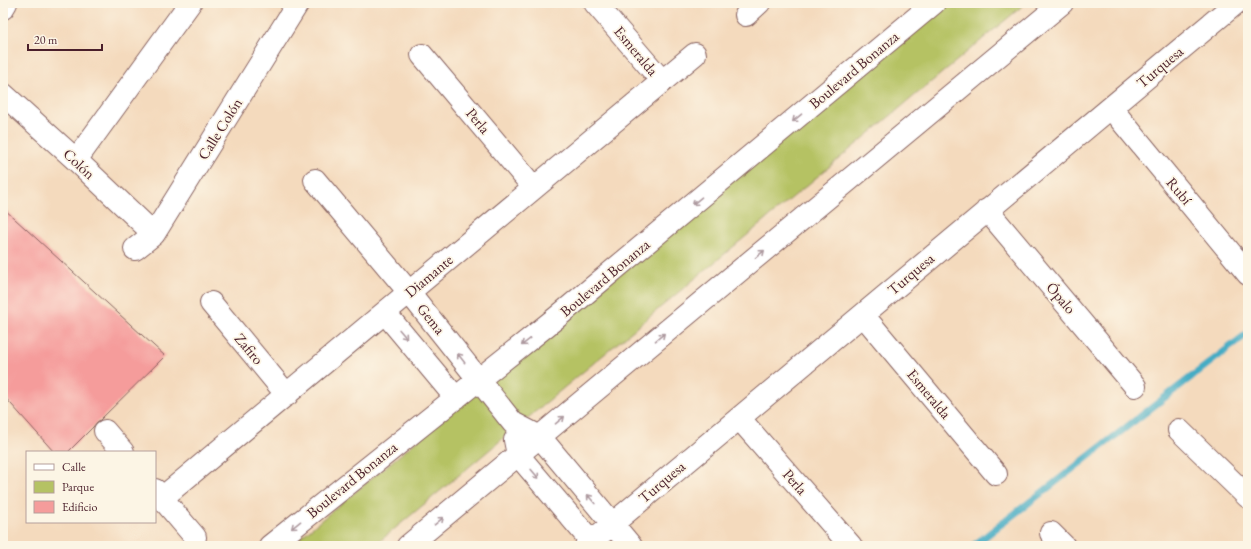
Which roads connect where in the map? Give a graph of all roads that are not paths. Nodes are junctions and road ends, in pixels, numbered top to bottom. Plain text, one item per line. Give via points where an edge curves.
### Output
1 (6, 3) edge
2 (190, 3) edge
3 (298, 3) edge
4 (595, 3) edge
5 (934, 3) edge
6 (1062, 3) edge
7 (1226, 6) edge
8 (3, 8) edge
9 (1248, 16) edge
10 (695, 54) dead end
11 (422, 55) dead end
12 (662, 81) junction
13 (3, 94) edge
14 (1111, 108) junction
15 (76, 160) junction
16 (316, 180) dead end
17 (534, 188) junction
18 (987, 210) junction
19 (154, 234) junction
20 (135, 249) dead end
21 (1248, 274) edge
22 (409, 292) junction
23 (211, 303) dead end
24 (385, 313) junction
25 (863, 315) junction
26 (478, 380) junction
27 (1135, 386) dead end
28 (287, 395) junction
29 (456, 398) junction
30 (739, 418) junction
31 (513, 423) junction
32 (1179, 430) dead end
33 (105, 431) dead end
34 (540, 437) junction
35 (122, 451) edge
36 (518, 455) junction
37 (996, 474) dead end
38 (159, 494) edge
39 (1248, 497) edge
40 (612, 523) junction
41 (195, 537) dead end
42 (588, 544) edge
43 (270, 546) edge
44 (408, 546) edge
45 (631, 546) edge
46 (852, 546) edge

1 - 8 street
2 - 15 street
3 - 19 street, Calle Colón
4 - 12 street, Esmeralda
5 -> 26 street, Boulevard Bonanza
34 -> 6 street
7 - 9 street
7 - 14 street, Turquesa
10 - 12 street, Diamante
11 - 17 street, Perla
12 - 17 street, Diamante
13 - 15 street, Colón
14 - 18 street, Turquesa
14 - 21 street, Rubí
15 - 19 street, Colón
16 - 22 street, Gema
17 - 22 street, Diamante
18 - 25 street, Turquesa
18 - 27 street, Ópalo
19 - 20 street, Calle Colón
22 - 24 street, Diamante
26 -> 22 street, Gema
23 - 28 street, Zafiro
24 - 28 street, Diamante
24 -> 29 street, Gema
25 - 30 street, Turquesa
25 - 37 street, Esmeralda
26 - 29 street, Boulevard Bonanza
26 - 31 street, Gema
28 - 38 street, Diamante
29 -> 43 street, Boulevard Bonanza
30 - 40 street, Turquesa
30 - 46 street, Perla
31 - 34 street, Gema
31 - 36 street
32 - 39 street
33 - 35 street
34 - 36 street
40 -> 34 street, Gema
36 -> 42 street
44 -> 36 street
38 - 41 street, Diamante
40 - 42 street, Turquesa
40 - 45 street, Gema

